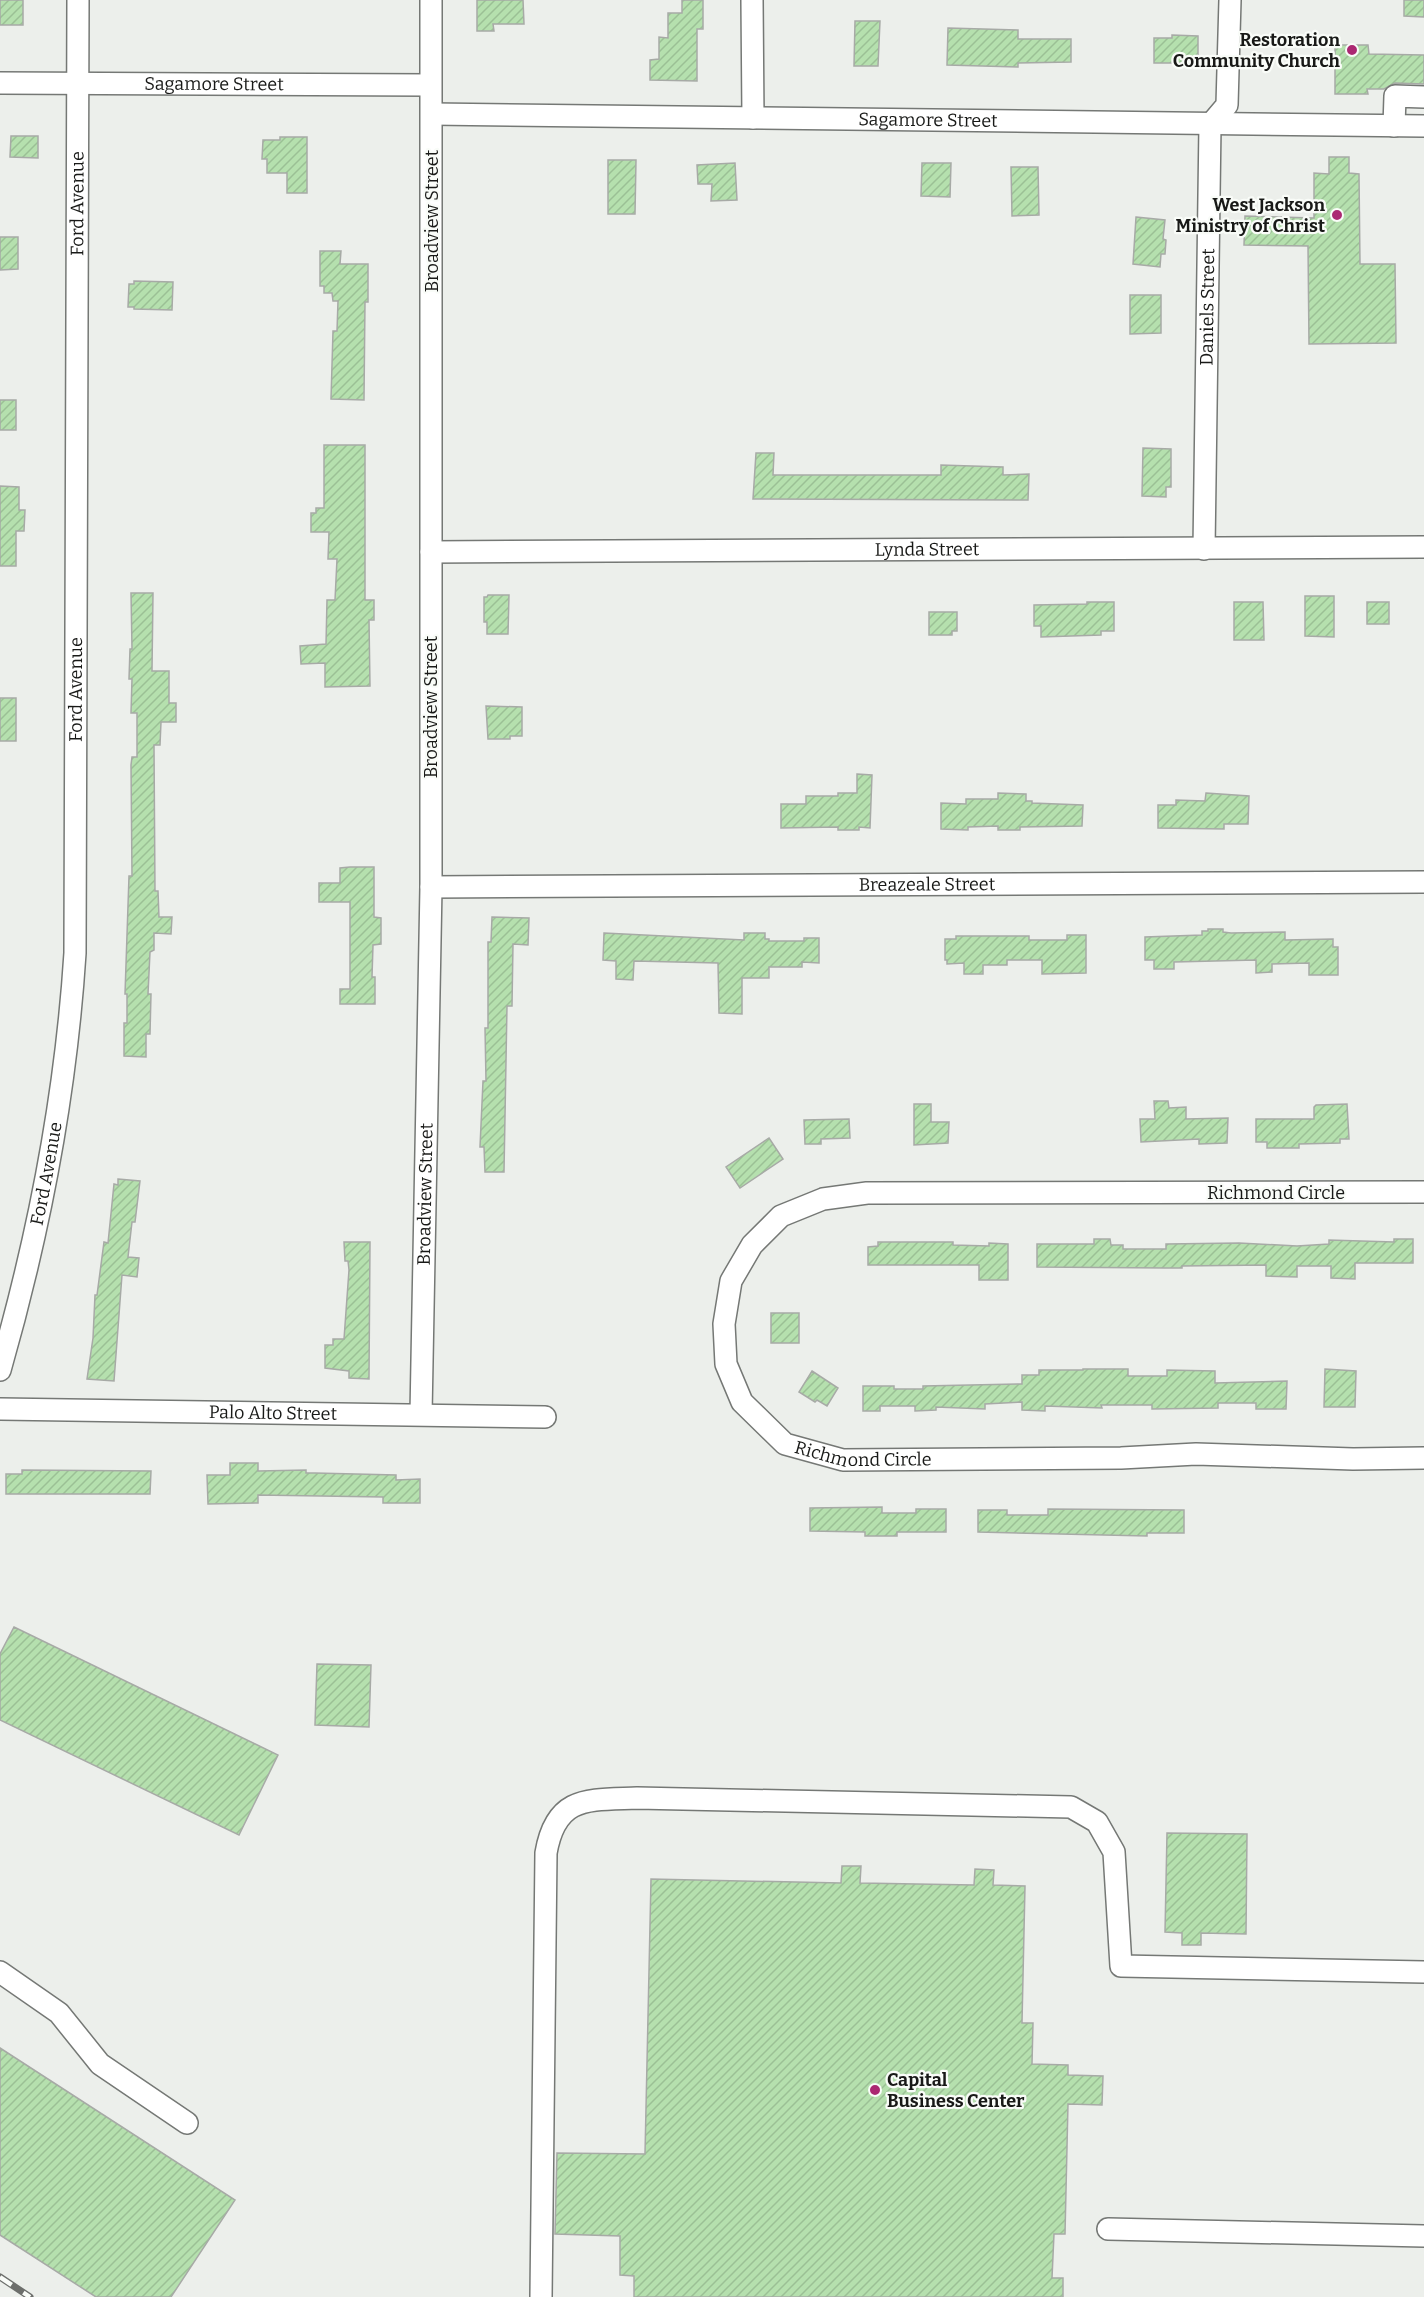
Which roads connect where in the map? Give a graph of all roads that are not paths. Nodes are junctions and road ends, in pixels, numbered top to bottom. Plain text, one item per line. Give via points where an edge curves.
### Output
1 (78, 0) edge
2 (431, 0) edge
3 (752, 0) edge
4 (1230, 0) edge
5 (0, 83) edge
6 (77, 84) junction
7 (430, 85) junction
8 (1424, 97) edge
9 (432, 114) junction
10 (753, 118) junction
11 (1209, 125) junction
12 (1394, 126) junction
13 (1424, 126) edge
14 (1424, 548) edge
15 (1204, 549) junction
16 (431, 552) junction
17 (1424, 882) edge
18 (431, 887) junction
19 (1424, 1192) edge
20 (0, 1370) edge
21 (0, 1409) edge
22 (422, 1414) junction
23 (545, 1417) dead end
24 (1424, 1458) edge
25 (0, 1972) edge
26 (1424, 1972) edge
27 (187, 2123) dead end
28 (1108, 2229) dead end
29 (1424, 2236) edge
30 (541, 2297) edge

1 - 6 street, Ford Avenue
2 - 7 street, Broadview Street
3 - 10 street
4 - 11 street via 1227,105
5 - 6 street, Sagamore Street
6 - 7 street, Sagamore Street
6 - 20 street, Ford Avenue via 75,953 70,1021 43,1196
7 - 9 street, Broadview Street
8 - 12 street via 1395,96
9 - 10 street, Sagamore Street
9 - 16 street, Broadview Street
10 - 11 street, Sagamore Street
11 - 12 street, Sagamore Street
11 - 15 street, Daniels Street
12 - 13 street, Sagamore Street
14 - 15 street, Lynda Street
15 - 16 street, Lynda Street
16 - 18 street, Broadview Street
17 - 18 street, Breazeale Street
18 - 22 street, Broadview Street
19 - 24 street, Richmond Circle via 867,1193 823,1199 781,1216 752,1245 731,1281 724,1324 726,1364 742,1402 784,1444 843,1460 1196,1454
21 - 22 street, Palo Alto Street
22 - 23 street, Palo Alto Street
25 - 27 street via 59,2013 100,2064
26 - 30 street via 1121,1966 1114,1852 1097,1822 1071,1807 637,1798 585,1801 562,1812 549,1832 546,1852
28 - 29 street

